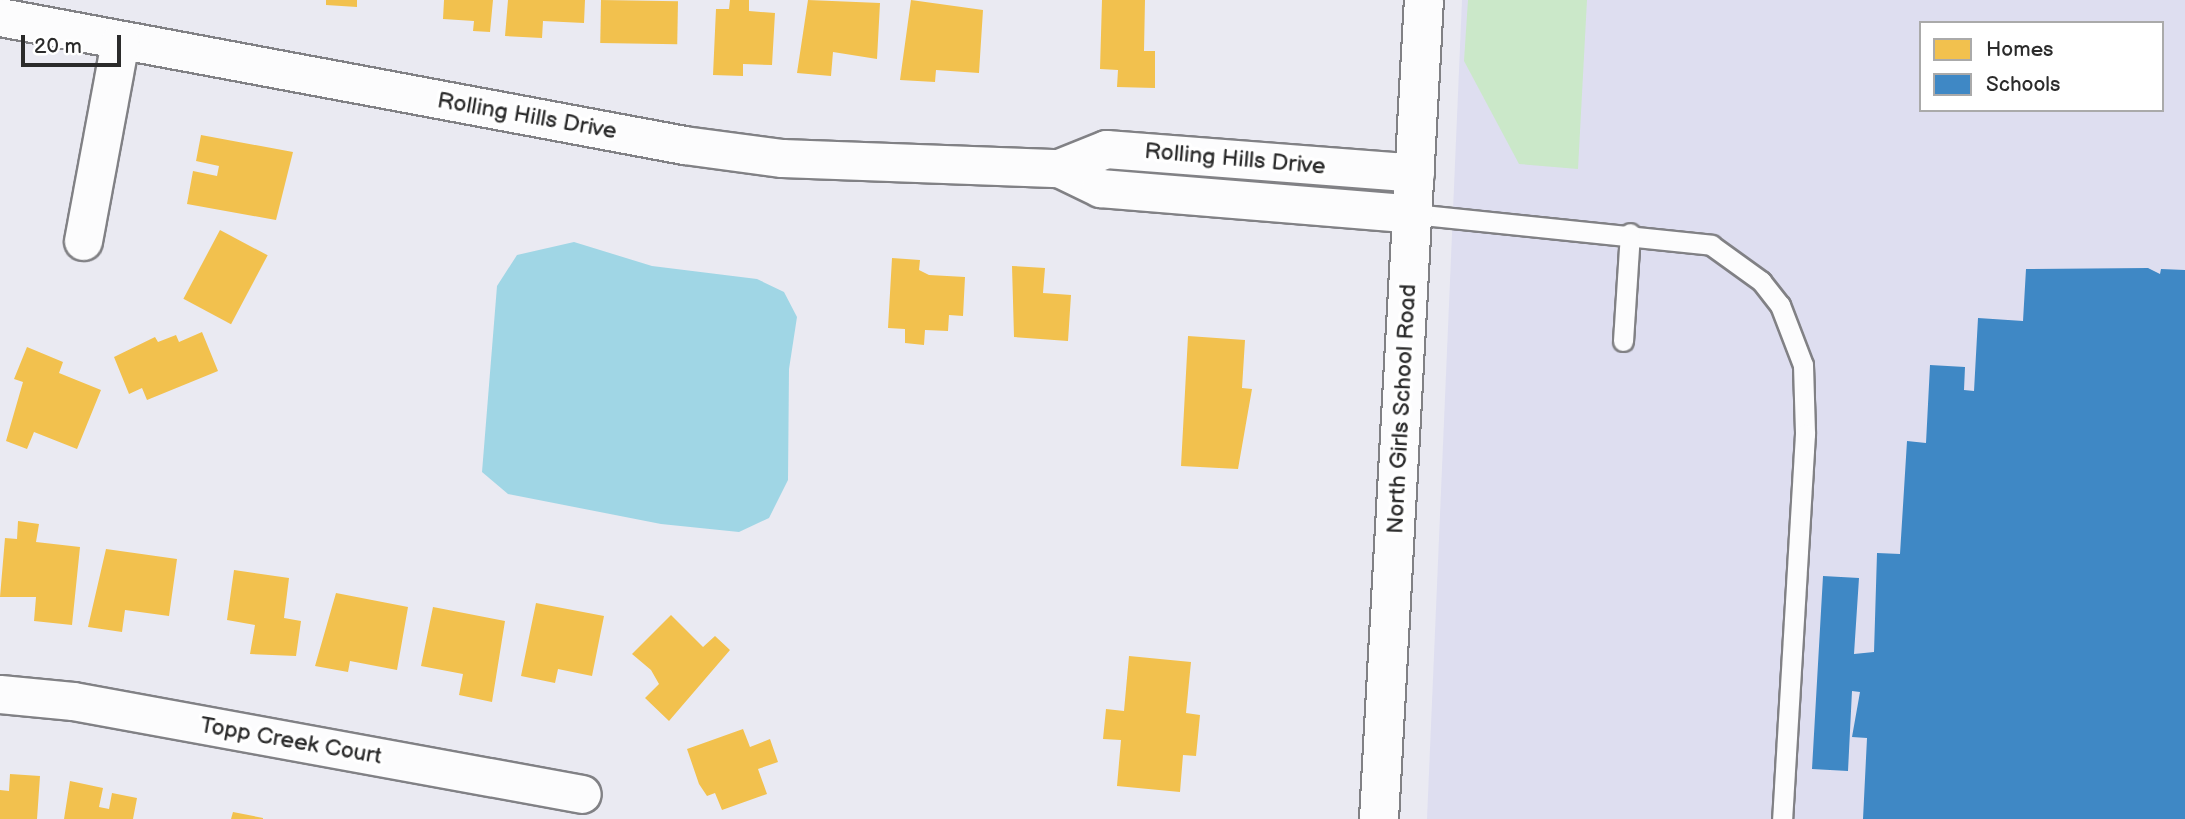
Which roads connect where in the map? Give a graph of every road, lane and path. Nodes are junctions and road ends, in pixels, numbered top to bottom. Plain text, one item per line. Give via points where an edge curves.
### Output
1 (1424, 0) edge
2 (0, 17) edge
3 (120, 41) junction
4 (1059, 168) junction
5 (1415, 173) junction
6 (1413, 214) junction
7 (1630, 233) junction
8 (83, 241) dead end
9 (1623, 341) dead end
10 (0, 694) edge
11 (582, 794) dead end
12 (1379, 819) edge
13 (1782, 819) edge

1 - 5 main road, North Girls School Road
2 - 3 street, Rolling Hills Drive
3 - 4 street, Rolling Hills Drive via 758,155
3 - 8 street
4 - 5 street, Rolling Hills Drive via 1106,149
4 - 6 street, Rolling Hills Drive via 1100,188
5 - 6 main road, North Girls School Road
6 - 7 lane
6 - 12 main road, North Girls School Road
7 - 9 lane
7 - 13 lane via 1711,245 1733,258 1780,305 1803,365 1805,434
10 - 11 street, Topp Creek Court via 63,699

